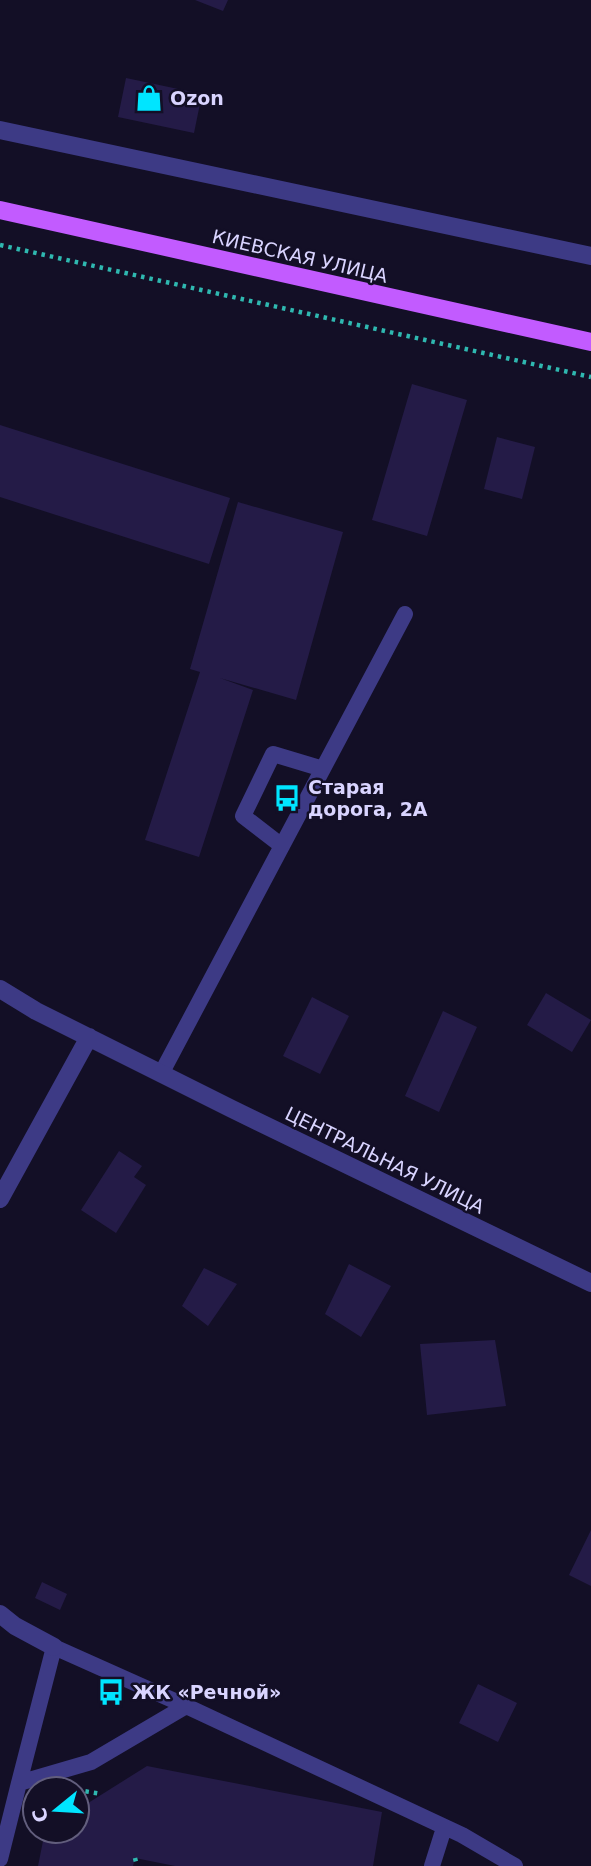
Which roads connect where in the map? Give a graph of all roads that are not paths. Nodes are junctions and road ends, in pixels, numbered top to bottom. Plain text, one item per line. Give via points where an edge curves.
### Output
1 (0, 130) edge
2 (0, 210) edge
3 (591, 256) edge
4 (591, 342) edge
5 (405, 614) dead end
6 (323, 769) junction
7 (282, 846) junction
8 (0, 989) edge
9 (0, 1002) edge
10 (36, 1011) junction
11 (89, 1037) junction
12 (161, 1074) junction
13 (0, 1199) edge
14 (591, 1283) edge
15 (0, 1614) edge
16 (54, 1647) junction
17 (186, 1706) junction
18 (19, 1783) junction
19 (444, 1828) junction
20 (0, 1859) edge
21 (432, 1866) edge
22 (515, 1866) edge

1 - 3 street
2 - 4 main road, КИЕВСКАЯ УЛИЦА
5 - 6 lane
6 - 7 lane
6 - 7 lane via 273,754 243,816
7 - 12 lane
8 - 10 street
9 - 10 street
10 - 11 street, ЦЕНТРАЛЬНАЯ УЛИЦА
11 - 12 street, ЦЕНТРАЛЬНАЯ УЛИЦА
11 - 13 street
12 - 14 street, ЦЕНТРАЛЬНАЯ УЛИЦА
15 - 16 street
16 - 17 lane
16 - 18 lane
17 - 18 lane via 91,1762
17 - 19 lane
18 - 20 lane
19 - 21 lane
19 - 22 lane

